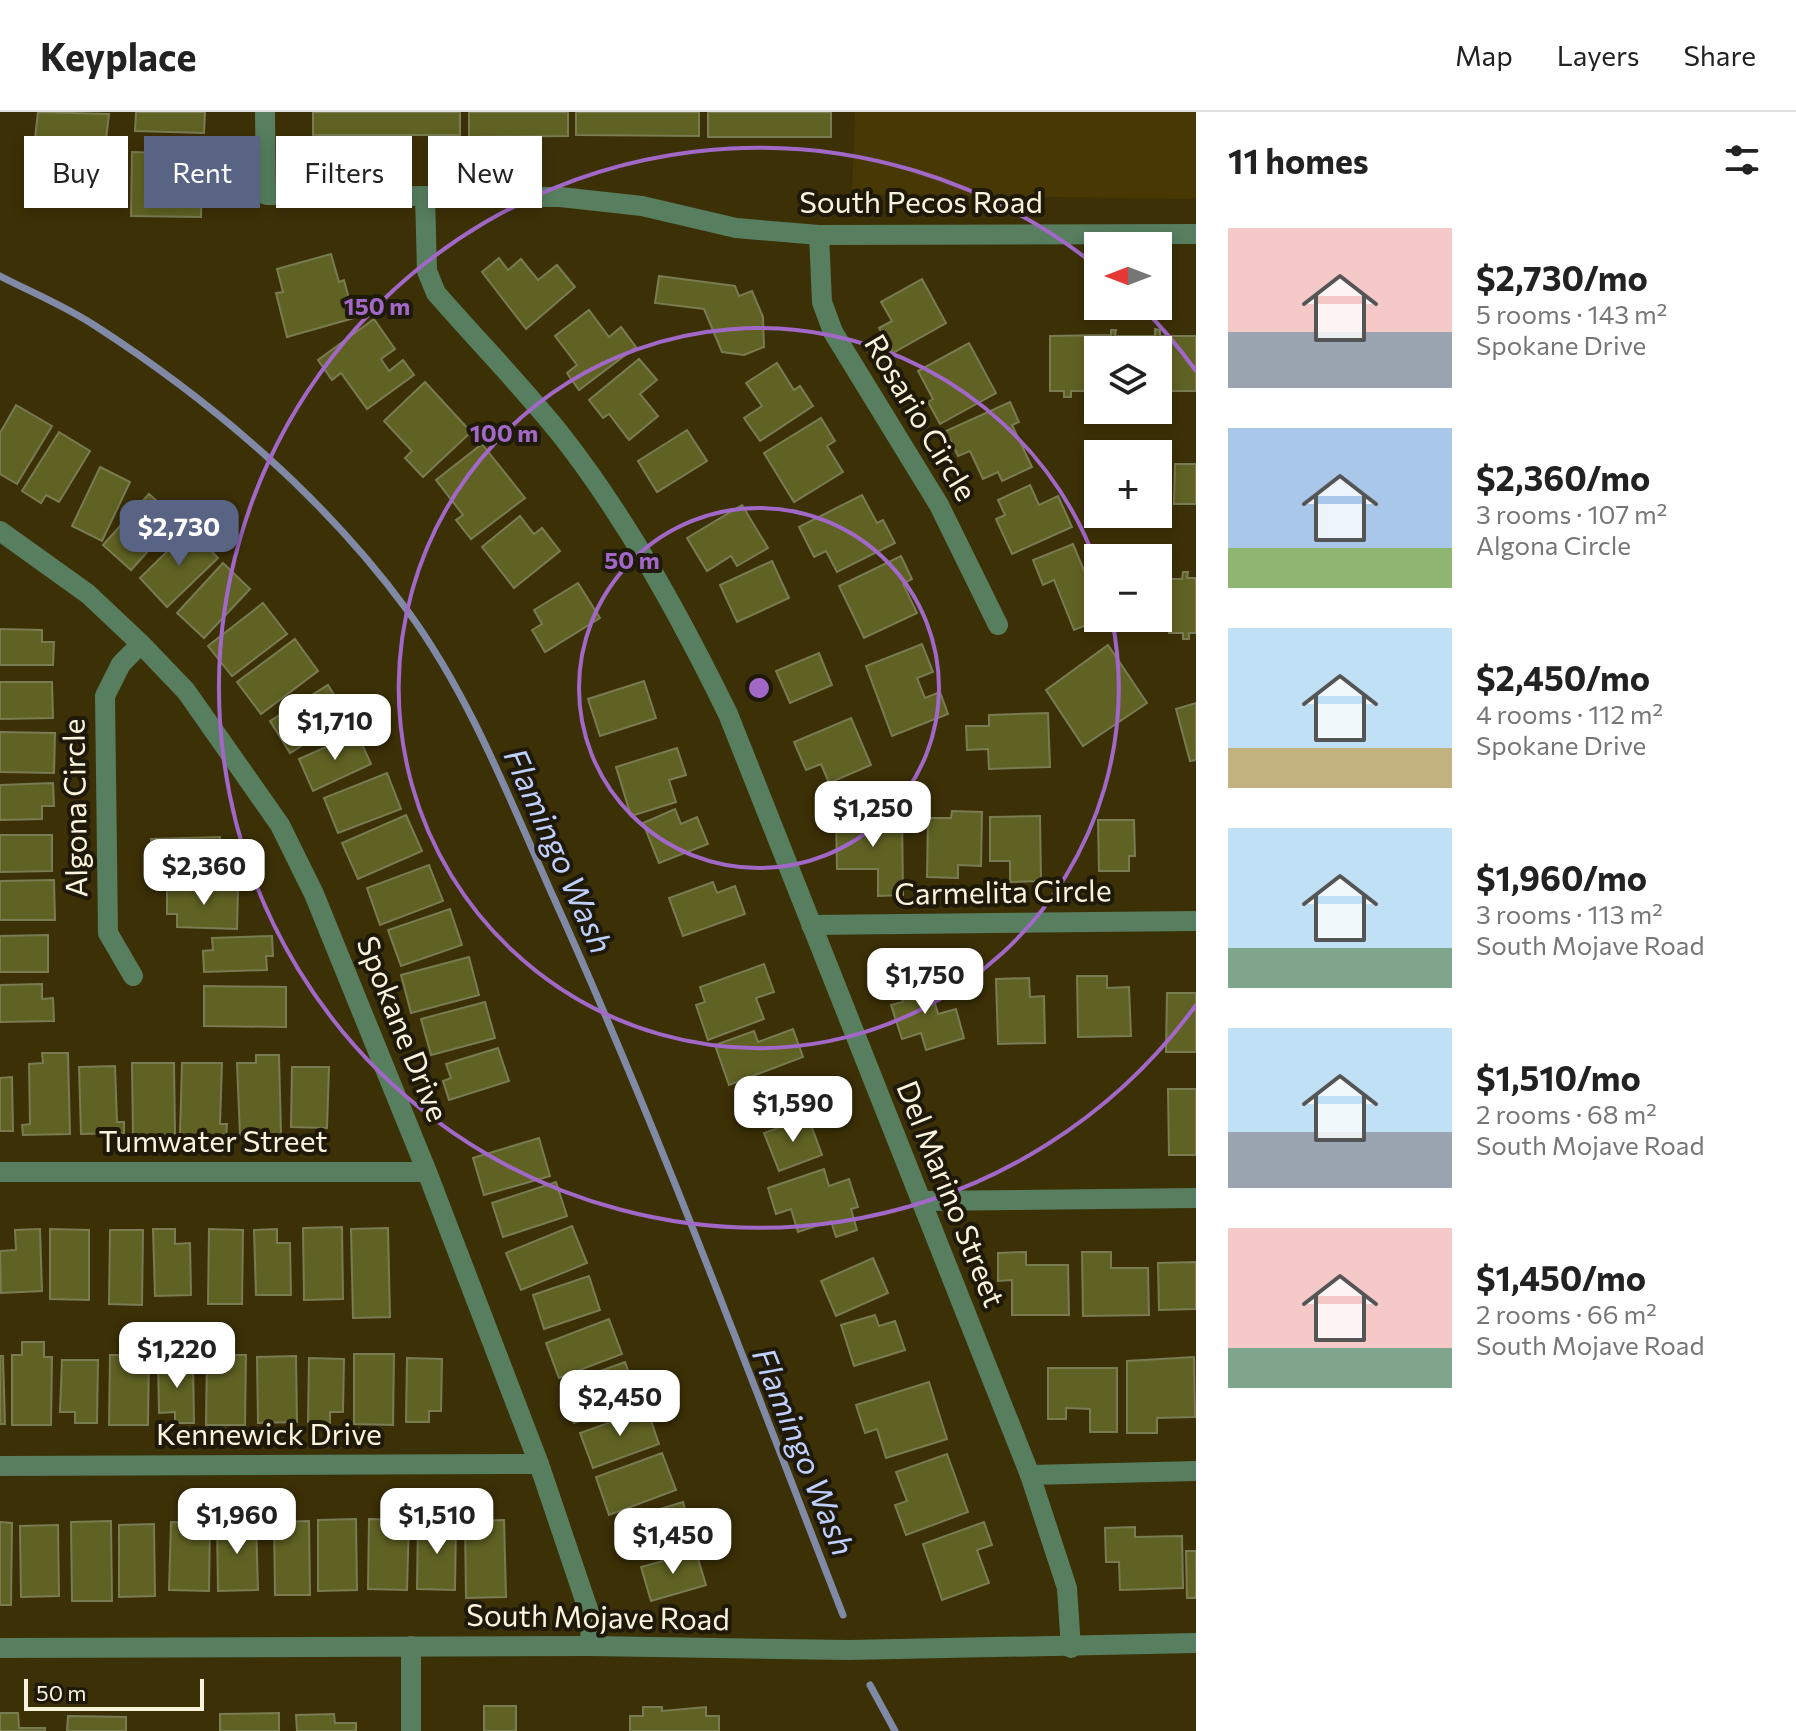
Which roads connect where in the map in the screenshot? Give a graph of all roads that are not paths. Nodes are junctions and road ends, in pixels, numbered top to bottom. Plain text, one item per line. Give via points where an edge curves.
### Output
1 (265, 112) edge
2 (425, 196) junction
3 (1196, 234) edge
4 (819, 235) junction
5 (0, 531) edge
6 (998, 625) dead end
7 (141, 644) junction
8 (1196, 921) edge
9 (811, 925) junction
10 (133, 976) dead end
11 (0, 1172) edge
12 (427, 1172) junction
13 (1196, 1198) edge
14 (921, 1201) junction
15 (539, 1464) junction
16 (0, 1466) edge
17 (1196, 1471) edge
18 (1030, 1475) junction
19 (1196, 1643) edge
20 (411, 1646) junction
21 (590, 1646) junction
22 (0, 1648) edge
23 (1071, 1648) junction
24 (411, 1731) edge

1 - 2 street, South Pecos Road via 266,195
2 - 4 street, South Pecos Road via 560,197 642,206 736,228
2 - 9 street, Del Marino Street via 427,271 436,293 558,431 621,521 693,642 728,714
3 - 4 street, South Pecos Road
4 - 6 street, Rosario Circle via 822,302 833,332 939,505
5 - 7 street, Spokane Drive via 88,594
7 - 10 street, Algona Circle via 121,664 105,696 108,933
7 - 12 street, Spokane Drive via 186,691 280,825 314,894
8 - 9 street, Carmelita Circle
9 - 14 street, Del Marino Street
11 - 12 street, Tumwater Street
12 - 15 street, Spokane Drive
13 - 14 street
14 - 18 street, Del Marino Street
15 - 16 street, Kennewick Drive
15 - 21 street, Spokane Drive via 591,1618
17 - 18 street
18 - 23 street, Del Marino Street via 1067,1588
19 - 23 street, South Mojave Road
20 - 21 street, South Mojave Road
20 - 22 street, South Mojave Road
20 - 24 street
21 - 23 street, South Mojave Road

